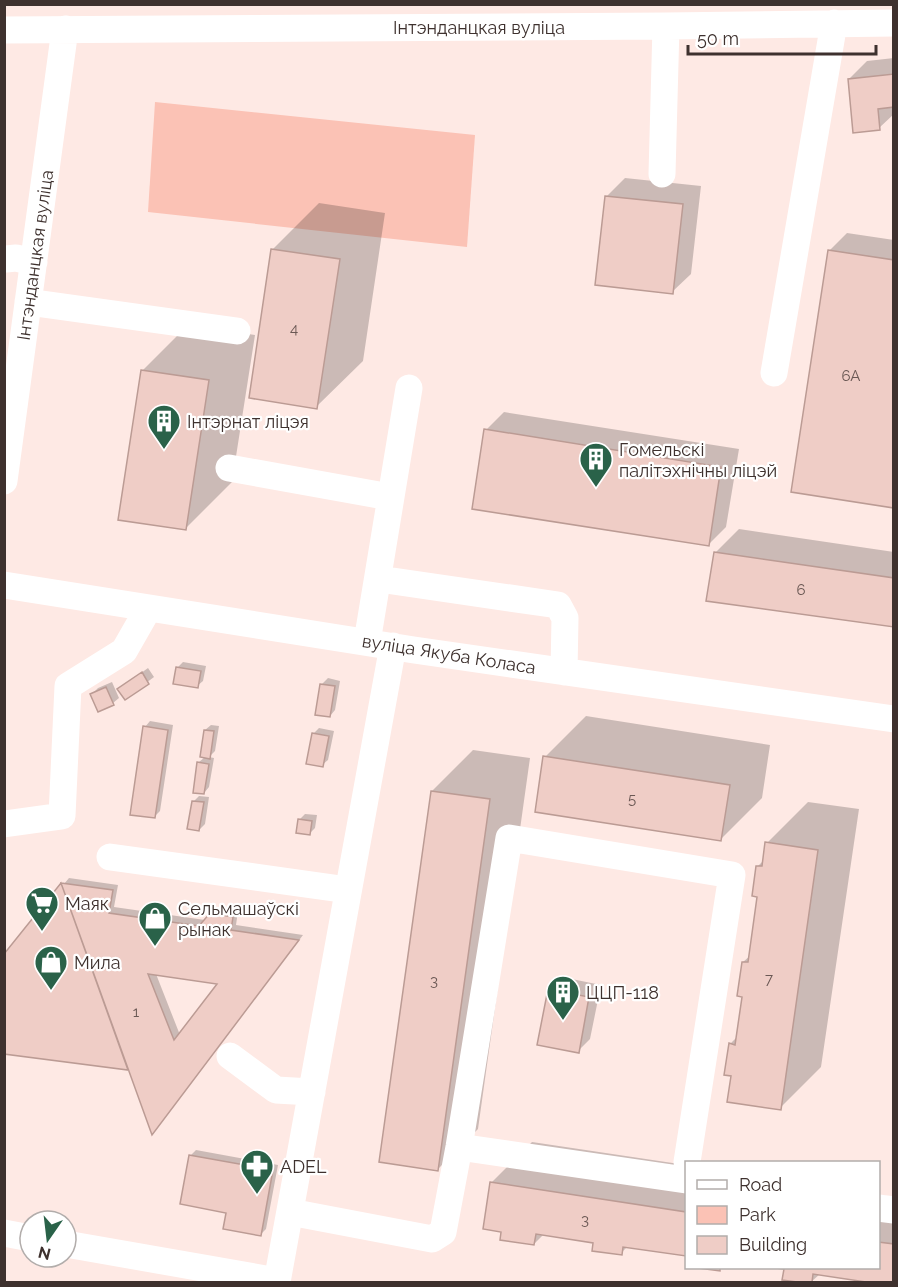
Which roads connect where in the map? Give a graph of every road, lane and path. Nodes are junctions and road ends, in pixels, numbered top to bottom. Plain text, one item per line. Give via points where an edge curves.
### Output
1 (375, 16) edge
2 (407, 16) edge
3 (497, 16) edge
4 (834, 23) junction
5 (894, 23) edge
6 (666, 26) junction
7 (65, 28) junction
8 (4, 30) edge
9 (662, 174) dead end
10 (6, 259) dead end
11 (34, 262) junction
12 (28, 302) junction
13 (237, 331) dead end
14 (774, 373) dead end
15 (409, 388) dead end
16 (229, 468) dead end
17 (4, 481) edge
18 (390, 497) junction
19 (379, 579) junction
20 (4, 585) edge
21 (148, 609) junction
22 (367, 642) junction
23 (393, 646) junction
24 (564, 672) junction
25 (894, 719) edge
26 (4, 824) edge
27 (110, 857) dead end
28 (348, 890) junction
29 (230, 1056) dead end
30 (312, 1092) junction
31 (459, 1147) junction
32 (688, 1161) edge
33 (685, 1171) edge
34 (290, 1212) junction
35 (78, 1246) edge
36 (277, 1282) edge

1 - 2 street, Інтэнданцкая вуліца
1 - 7 street, Інтэнданцкая вуліца
2 - 3 street, Інтэнданцкая вуліца
3 - 6 street, Інтэнданцкая вуліца
4 - 5 street, Інтэнданцкая вуліца
4 - 6 street, Інтэнданцкая вуліца
4 - 14 street
6 - 9 street
7 - 8 street, Інтэнданцкая вуліца
7 - 11 street, Інтэнданцкая вуліца
10 - 11 street
11 - 12 street, Інтэнданцкая вуліца
12 - 13 street
12 - 17 street, Інтэнданцкая вуліца
15 - 18 street
16 - 18 street
18 - 19 street
19 - 22 street
19 - 24 street via 558,605 565,618
20 - 21 street, вуліца Якуба Коласа
21 - 22 street, вуліца Якуба Коласа
21 - 26 street via 124,651 68,686 62,816
22 - 23 street, вуліца Якуба Коласа
23 - 24 street, вуліца Якуба Коласа
23 - 28 street
24 - 25 street, вуліца Якуба Коласа
27 - 28 street
28 - 30 street
29 - 30 street via 276,1090
30 - 34 street
31 - 32 street via 509,838 732,875
31 - 33 street
31 - 34 street via 443,1232 432,1239
34 - 36 street
35 - 36 street

